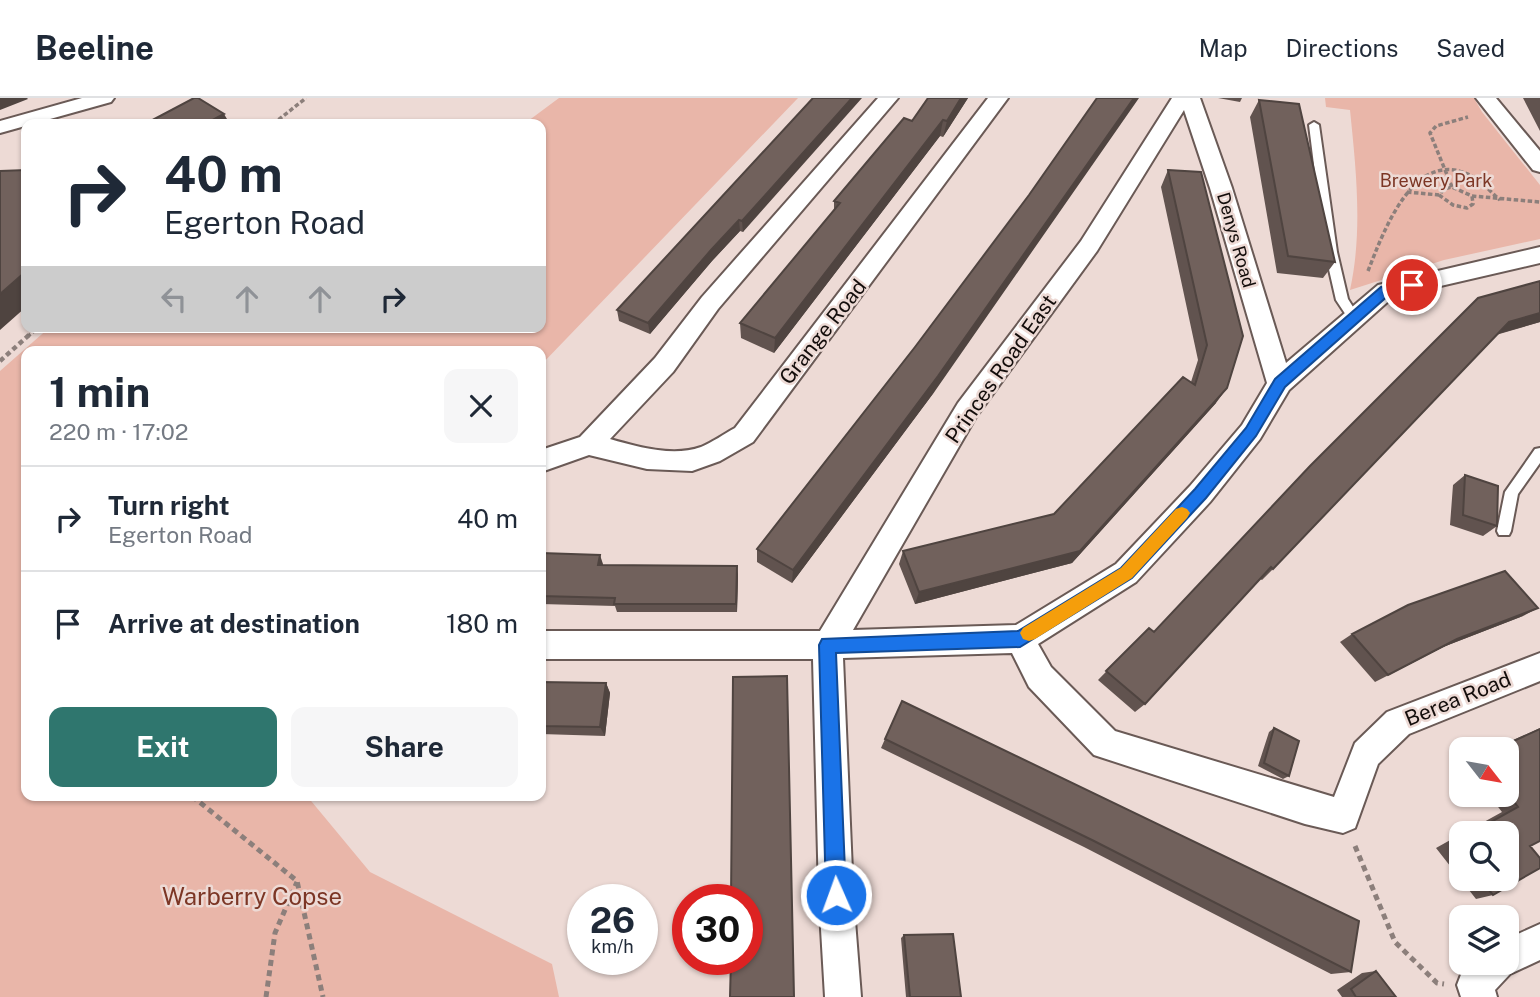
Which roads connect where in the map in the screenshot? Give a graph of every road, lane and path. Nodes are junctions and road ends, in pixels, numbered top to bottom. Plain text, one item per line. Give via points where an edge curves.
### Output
1 (104, 98) edge
2 (306, 98) edge
3 (888, 98) edge
4 (998, 98) edge
5 (1182, 98) edge
6 (1190, 98) edge
7 (1491, 104) edge
8 (29, 119) edge
9 (279, 119) edge
10 (21, 121) edge
11 (1314, 125) dead end
12 (0, 127) edge
13 (1540, 164) edge
14 (1444, 170) junction
15 (1452, 187) junction
16 (1406, 192) junction
17 (1439, 195) junction
18 (1472, 197) junction
19 (1500, 200) junction
20 (1540, 202) edge
21 (1540, 255) edge
22 (1363, 310) junction
23 (32, 333) edge
24 (0, 361) edge
25 (1280, 383) junction
26 (589, 444) junction
27 (1540, 453) edge
28 (546, 459) edge
29 (1504, 531) dead end
30 (1020, 639) junction
31 (546, 645) edge
32 (828, 645) junction
33 (1540, 667) edge
34 (198, 801) edge
35 (1343, 816) junction
36 (298, 881) junction
37 (1540, 942) edge
38 (1519, 952) edge
39 (1483, 982) edge
40 (266, 997) edge
41 (323, 997) edge
42 (843, 997) edge

1 - 8 street
2 - 9 path
3 - 26 street via 710,303 664,365
4 - 26 street, Grange Road via 744,435 705,456 682,461
5 - 32 street, Princes Road East via 1089,246 967,410
6 - 25 street, Denys Road
7 - 13 street
7 - 14 path via 1430,133
10 - 12 street
11 - 22 lane via 1342,300
14 - 15 path
14 - 16 path via 1431,172
14 - 19 path via 1470,175
15 - 17 path
15 - 18 path
16 - 17 path
16 - 22 path via 1384,230 1368,272
17 - 18 path via 1467,208 1473,204
18 - 19 path
19 - 20 path
21 - 22 street via 1386,290
22 - 25 street
23 - 24 path
25 - 30 street via 1251,432 1126,573
26 - 28 street
27 - 29 lane via 1512,492
30 - 32 street
30 - 35 street via 1040,677 1105,744
31 - 32 street
32 - 42 street
33 - 35 street, Berea Road via 1398,723 1366,754
34 - 36 path
35 - 39 path via 1395,942 1437,983
36 - 40 path via 275,933
36 - 41 path
37 - 38 street

